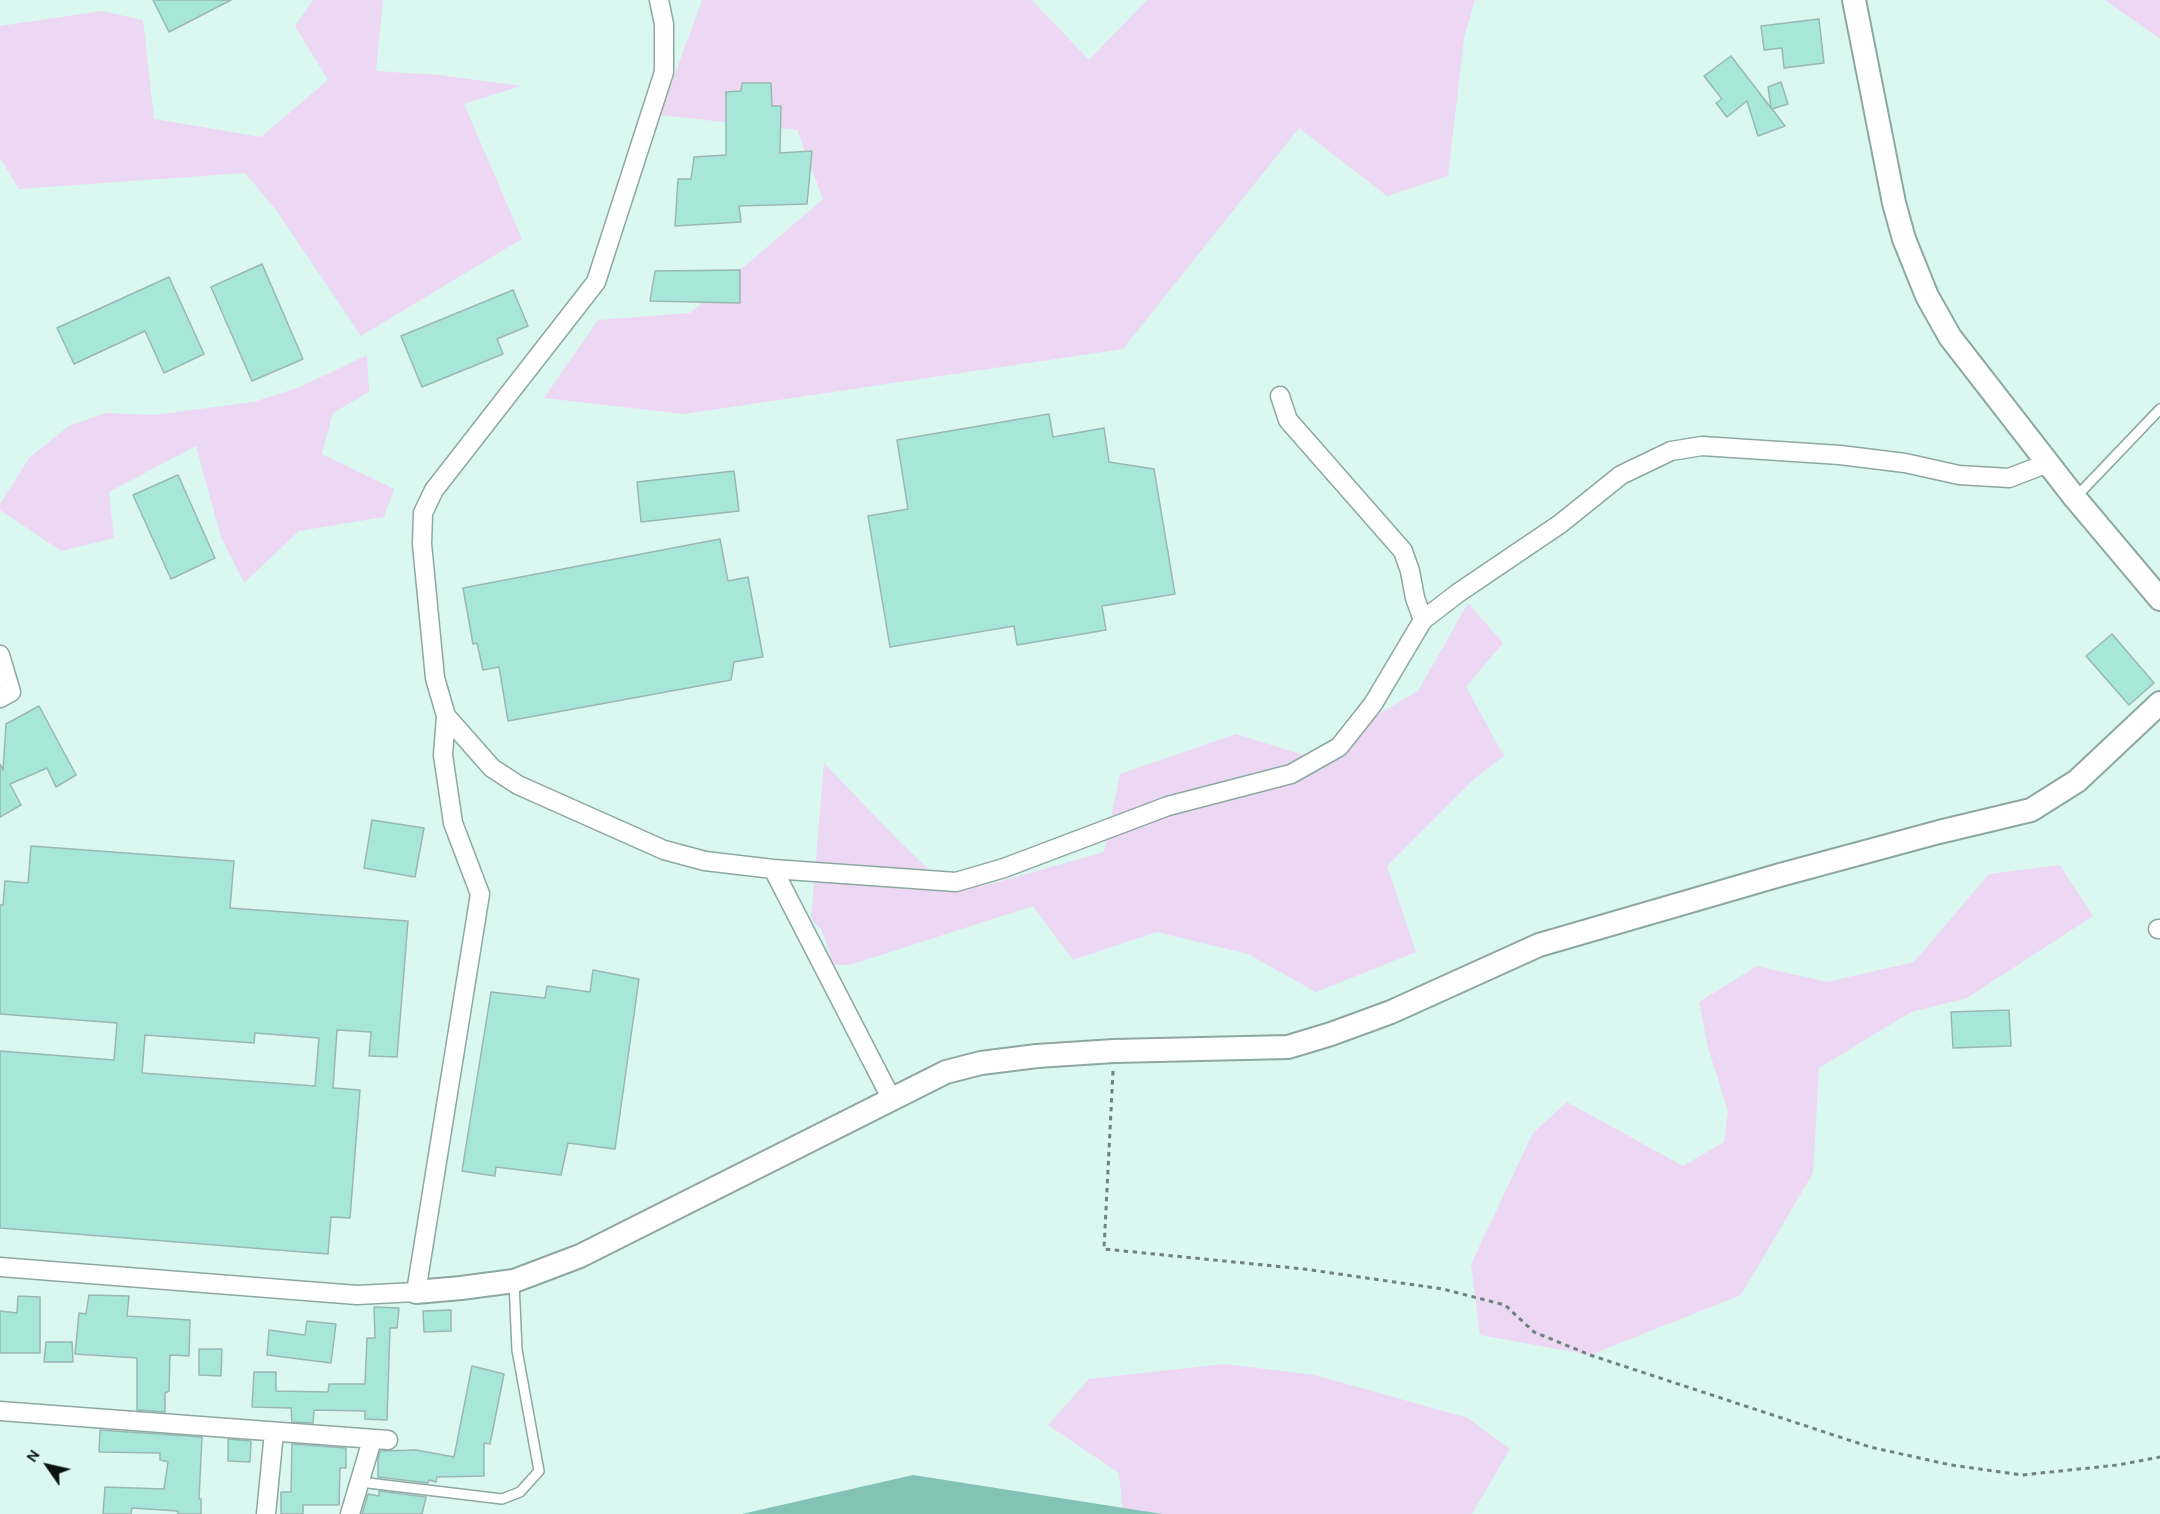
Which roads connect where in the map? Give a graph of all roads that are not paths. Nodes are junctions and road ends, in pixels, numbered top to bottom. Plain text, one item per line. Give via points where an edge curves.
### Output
1 (659, 0) edge
2 (1854, 0) edge
3 (1280, 396) dead end
4 (2160, 409) edge
5 (2048, 463) junction
6 (2075, 498) junction
7 (2160, 598) edge
8 (1423, 620) junction
9 (0, 655) edge
10 (0, 698) edge
11 (2160, 703) edge
12 (446, 716) junction
13 (773, 869) junction
14 (891, 1098) junction
15 (0, 1267) edge
16 (514, 1281) junction
17 (416, 1292) junction
18 (0, 1411) edge
19 (274, 1432) junction
20 (360, 1482) junction
21 (266, 1514) edge
22 (350, 1514) edge

1 - 12 street via 664,24 664,72 596,282 435,490 423,513 422,544 435,678
2 - 5 street via 1894,203 1927,296 1950,337
3 - 8 street via 1288,420 1403,551
4 - 6 lane
5 - 6 street
5 - 8 street via 2009,478 1959,475 1840,455 1702,447 1671,451 1622,475 1560,524
6 - 7 street
8 - 13 street via 1373,704 1339,747 1291,774 1168,806 1004,868 956,882
9 - 10 street via 11,692
11 - 14 street via 2077,781 2031,810 1803,869 1539,945 1331,1035 1288,1047 1114,1051 981,1063 946,1072
12 - 13 street via 492,768 518,785 664,850 705,861
12 - 17 street via 443,755 453,823 480,894
13 - 14 street
14 - 16 street via 580,1256
15 - 17 street via 357,1295
16 - 17 street
16 - 20 lane via 517,1350 539,1471 520,1492 502,1499
18 - 19 street
19 - 20 street via 380,1440
19 - 21 street
20 - 22 street

